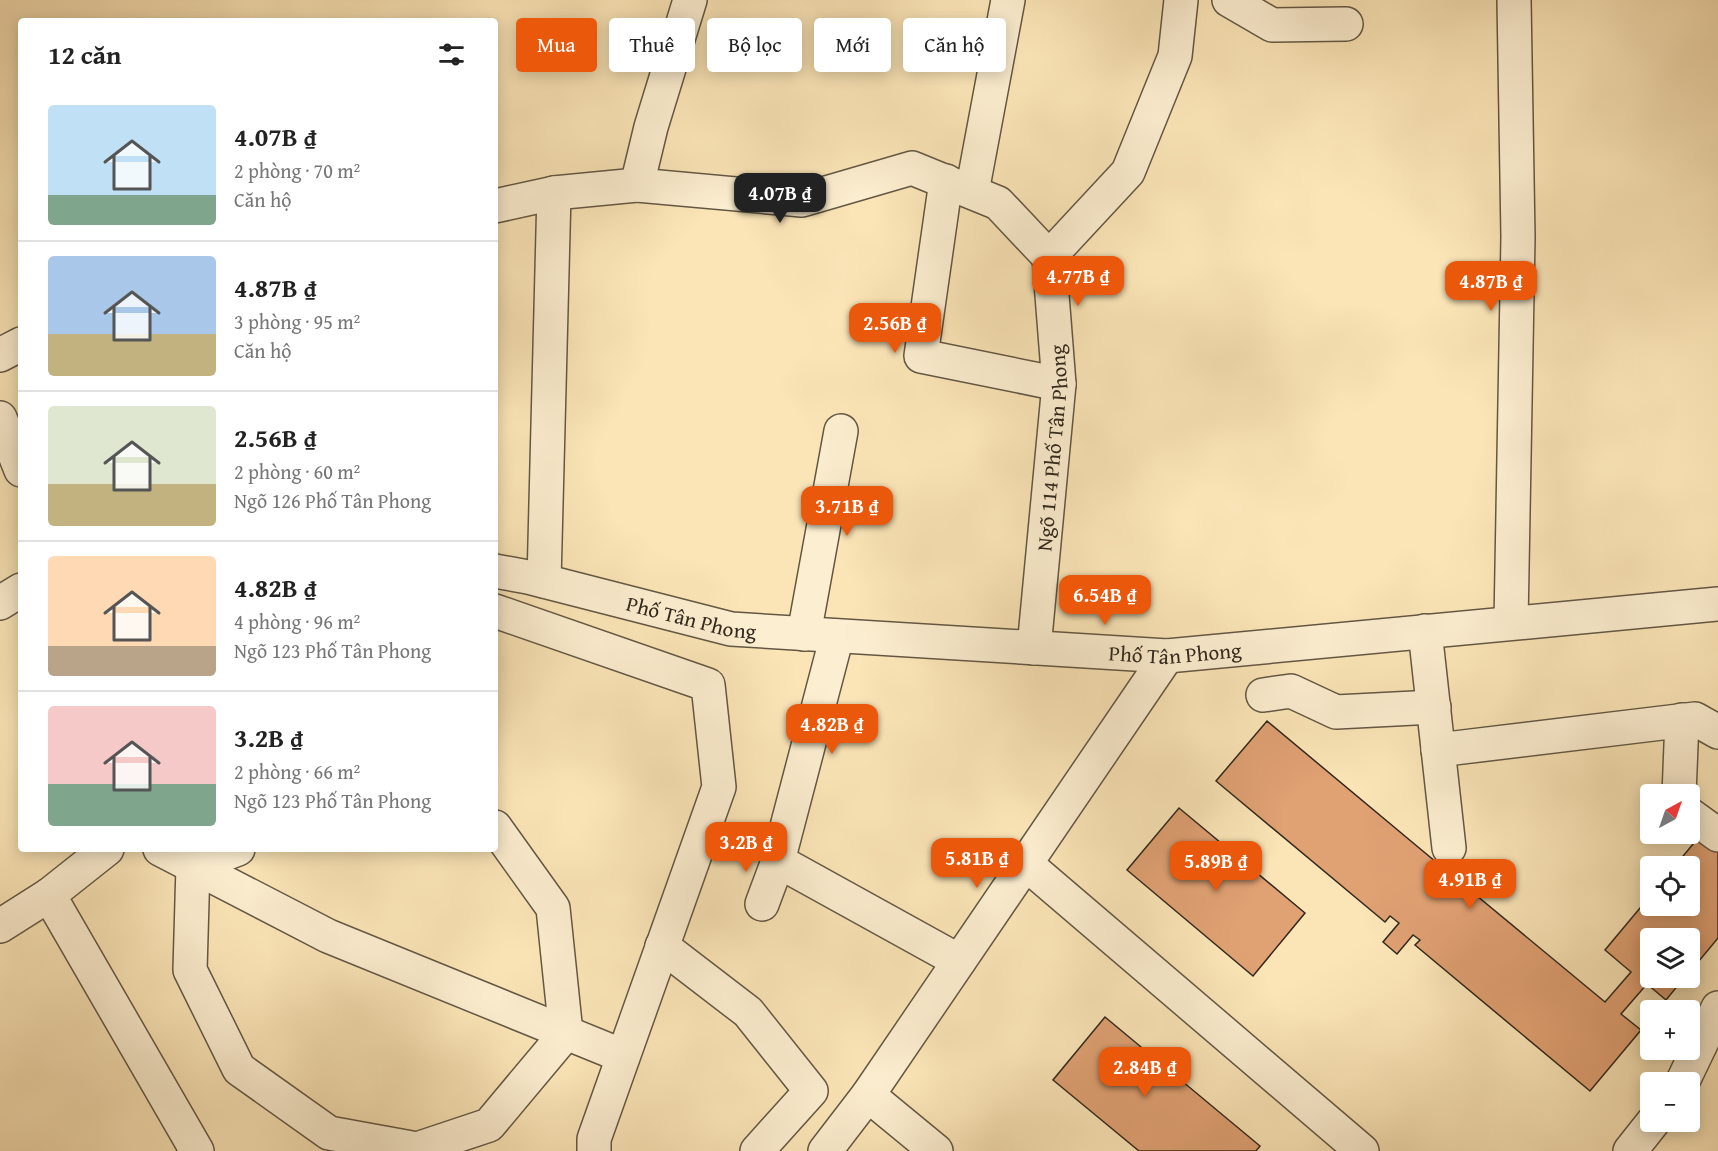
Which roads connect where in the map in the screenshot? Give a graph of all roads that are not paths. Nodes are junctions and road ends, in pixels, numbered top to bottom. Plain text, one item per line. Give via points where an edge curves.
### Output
1 (690, 0) edge
2 (1008, 0) edge
3 (1181, 0) edge
4 (1229, 0) edge
5 (1514, 0) edge
6 (1346, 24) dead end
7 (637, 185) junction
8 (959, 187) junction
9 (554, 192) junction
10 (498, 205) edge
11 (1049, 257) junction
12 (18, 346) edge
13 (0, 355) edge
14 (1059, 384) junction
15 (0, 417) edge
16 (841, 432) dead end
17 (18, 462) edge
18 (498, 572) edge
19 (544, 581) junction
20 (18, 592) edge
21 (0, 603) edge
22 (1718, 604) edge
23 (498, 612) edge
24 (1511, 623) junction
25 (1425, 631) junction
26 (804, 634) junction
27 (837, 636) junction
28 (1034, 648) junction
29 (1167, 656) junction
30 (1263, 694) dead end
31 (1434, 708) junction
32 (1703, 721) edge
33 (1438, 750) junction
34 (1683, 784) edge
35 (1700, 822) edge
36 (498, 831) edge
37 (1718, 836) edge
38 (1449, 848) dead end
39 (103, 852) edge
40 (166, 852) edge
41 (230, 852) edge
42 (778, 861) junction
43 (1025, 863) junction
44 (193, 866) junction
45 (49, 895) junction
46 (762, 904) dead end
47 (0, 926) edge
48 (662, 946) junction
49 (959, 961) junction
50 (1718, 1008) edge
51 (566, 1033) junction
52 (623, 1056) junction
53 (1687, 1072) edge
54 (868, 1095) junction
55 (1645, 1132) edge
56 (1328, 1141) edge
57 (198, 1151) edge
58 (594, 1151) edge
59 (757, 1151) edge
60 (825, 1151) edge
61 (936, 1151) edge
62 (1362, 1151) edge
63 (1630, 1151) edge

1 - 7 street
2 - 8 street
3 - 11 street via 1175,57 1128,172
4 - 6 street via 1272,25
5 - 24 street via 1518,237
7 - 8 street via 802,200 912,168
7 - 9 street
8 - 11 street via 998,203
8 - 14 street via 921,356
9 - 10 street
9 - 19 street
11 - 14 street, Ngõ 114 Phố Tân Phong
12 - 13 street
14 - 28 street, Ngõ 114 Phố Tân Phong
15 - 17 street
16 - 26 street
18 - 19 street, Phố Tân Phong
19 - 26 street, Phố Tân Phong via 731,629
20 - 21 street
22 - 24 street, Phố Tân Phong
23 - 48 street via 708,686 719,787
24 - 25 street, Phố Tân Phong
25 - 29 street, Phố Tân Phong
25 - 31 street
26 - 27 street, Phố Tân Phong
27 - 28 street, Phố Tân Phong
27 - 42 street
28 - 29 street, Phố Tân Phong
29 - 43 street
30 - 31 street via 1291,691 1336,712
31 - 33 street
32 - 33 street
32 - 34 street
33 - 38 street
35 - 37 street
36 - 51 street via 553,908
39 - 45 street
40 - 44 street
41 - 44 street
42 - 46 street
42 - 49 street
43 - 49 street
43 - 56 street
44 - 51 street via 328,936
44 - 51 street via 190,970 239,1068 329,1133 417,1149 489,1125
45 - 47 street
45 - 57 street
48 - 52 street
48 - 59 street via 748,1012 811,1091
49 - 54 street
50 - 53 street
51 - 52 street
52 - 58 street via 594,1139
54 - 60 street
54 - 61 street
55 - 63 street
56 - 62 street

